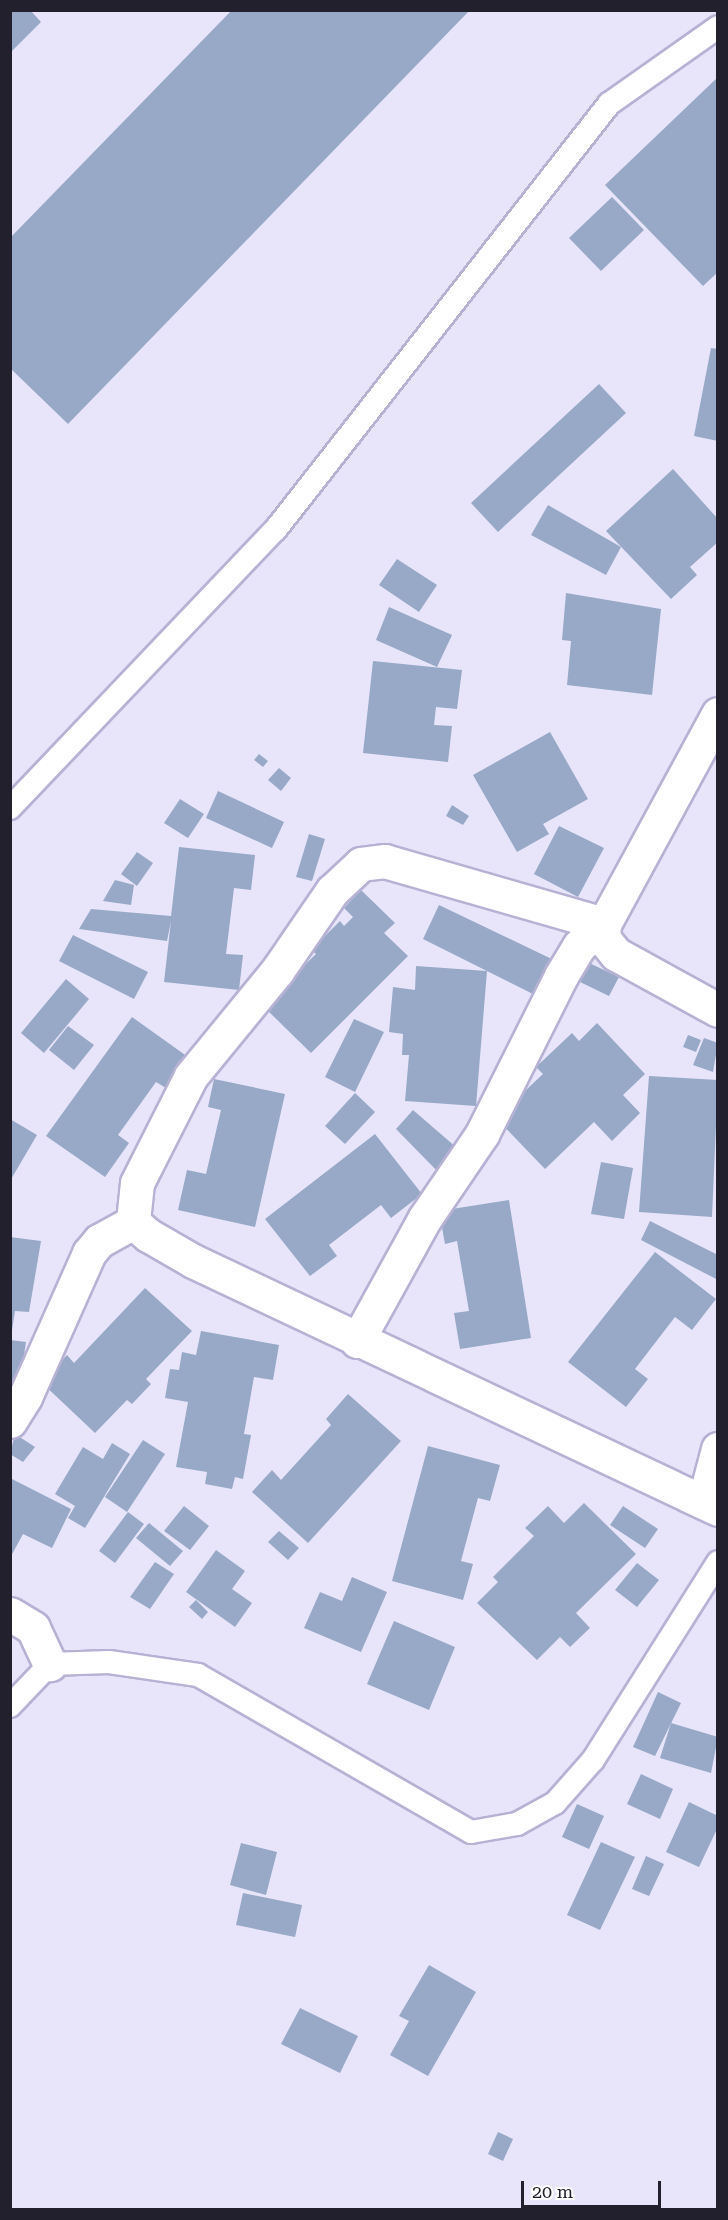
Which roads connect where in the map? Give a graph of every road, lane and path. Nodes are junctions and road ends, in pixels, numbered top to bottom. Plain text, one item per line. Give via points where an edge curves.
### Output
1 (717, 27) edge
2 (717, 714) edge
3 (10, 808) edge
4 (604, 924) junction
5 (717, 1010) edge
6 (133, 1222) junction
7 (357, 1341) junction
8 (10, 1421) edge
9 (717, 1449) edge
10 (711, 1506) edge
11 (717, 1562) edge
12 (10, 1614) edge
13 (51, 1664) junction
14 (10, 1706) edge

1 - 3 lane via 609,104 276,529
2 - 4 street
4 - 5 street via 603,938 616,954
4 - 6 street via 385,861 361,864 332,891 277,971 191,1076 137,1183
4 - 7 street via 579,946 561,976 482,1134 425,1218
6 - 7 street via 193,1261
6 - 8 street via 99,1241 88,1253 25,1397
7 - 10 street
9 - 10 street
11 - 13 lane via 593,1761 555,1803 517,1824 471,1832 198,1676 109,1662
12 - 13 street via 33,1628
13 - 14 lane

